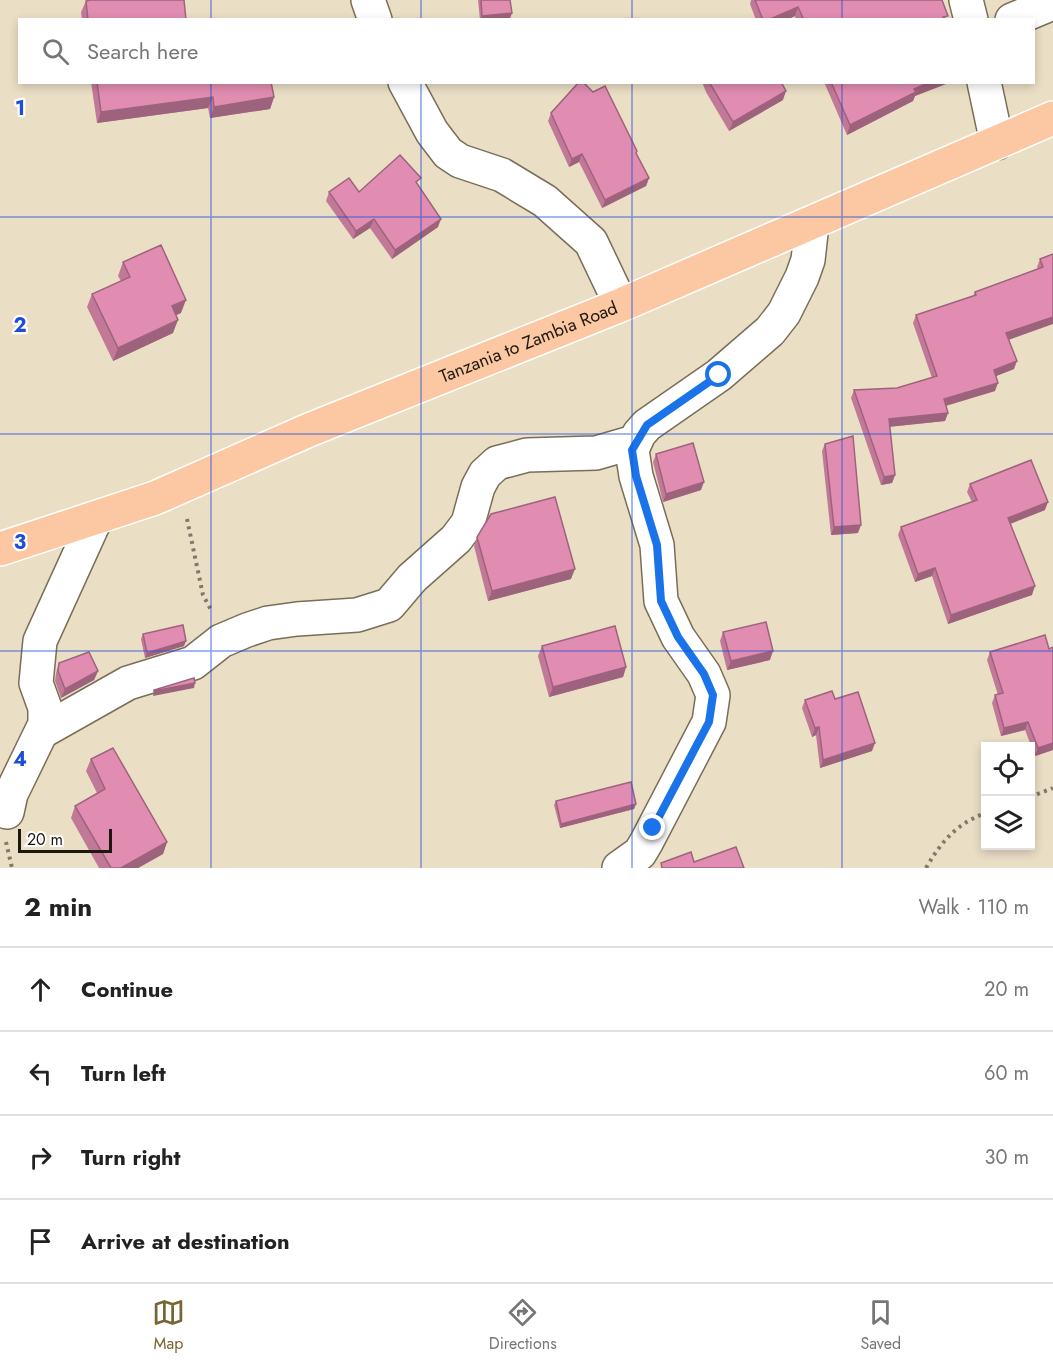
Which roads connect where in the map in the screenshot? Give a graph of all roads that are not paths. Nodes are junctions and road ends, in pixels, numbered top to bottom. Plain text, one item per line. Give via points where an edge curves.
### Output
1 (368, 0) edge
2 (966, 0) edge
3 (1053, 3) edge
4 (374, 18) edge
5 (970, 18) edge
6 (1017, 18) edge
7 (406, 84) edge
8 (984, 84) edge
9 (1053, 118) edge
10 (997, 143) junction
11 (812, 224) junction
12 (621, 305) junction
13 (634, 442) junction
14 (96, 518) junction
15 (0, 549) edge
16 (43, 731) junction
17 (7, 812) dead end
18 (619, 868) edge

1 - 4 street
2 - 5 street
3 - 6 street
7 - 12 street via 448,153 502,175 545,201 591,242
8 - 10 street
9 - 10 highway, Tanzania to Zambia Road
10 - 11 highway, Tanzania to Zambia Road
11 - 12 highway, Tanzania to Zambia Road
11 - 13 street via 802,277 770,331 719,375 647,425
12 - 14 highway, Tanzania to Zambia Road
13 - 16 street via 596,453 527,455 497,464 485,474 468,523 456,539 412,578 389,605 357,615 268,623 230,637 193,663 128,683
13 - 18 street via 636,476 657,545 661,601 713,695 709,722 647,841 640,853
14 - 15 highway, Tanzania to Zambia Road
14 - 16 street via 37,651 36,683 46,716
16 - 17 street via 11,794

